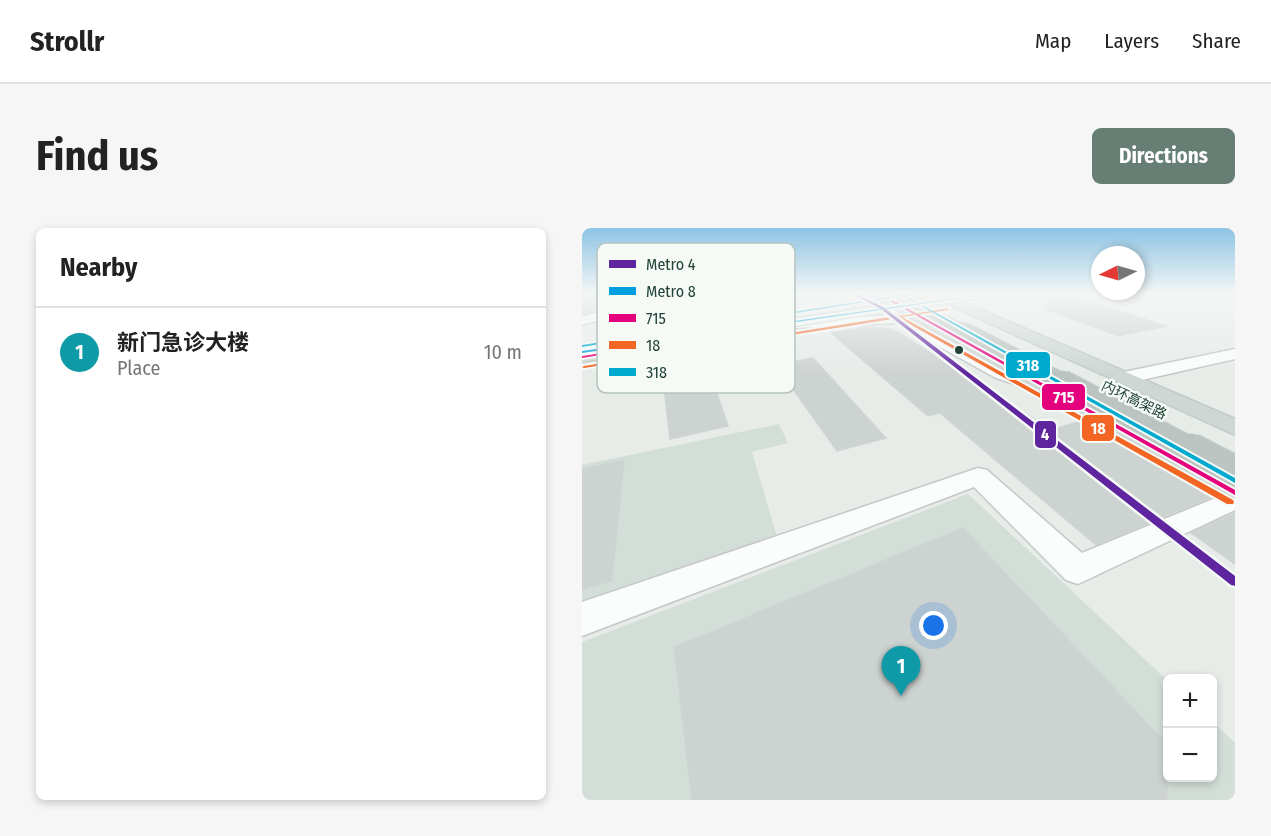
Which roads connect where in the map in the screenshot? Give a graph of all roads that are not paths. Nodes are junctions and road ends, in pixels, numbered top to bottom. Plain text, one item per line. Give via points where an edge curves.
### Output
1 (812, 320) edge
2 (885, 320) edge
3 (900, 320) edge
4 (931, 320) edge
5 (939, 320) edge
6 (959, 320) edge
7 (992, 320) edge
8 (795, 324) joint
9 (597, 342) edge
10 (582, 344) edge
11 (597, 355) edge
12 (1233, 356) edge
13 (582, 357) edge
14 (1124, 378) junction
15 (1048, 389) junction
16 (1235, 428) edge
17 (1203, 434) dead end
18 (1235, 472) edge
19 (1235, 493) edge
20 (1235, 499) edge
21 (582, 619) edge

1 - 8 main road
2 - 8 lane
3 - 15 lane via 1002,374
4 - 15 main road
5 - 18 highway, 内环高架路, bridge
6 - 17 highway, 内环高架路 via 995,332
7 - 14 main road
9 - 10 main road
11 - 13 main road
12 - 14 lane
14 - 16 main road
15 - 19 main road
20 - 21 lane via 1078,570 978,476

